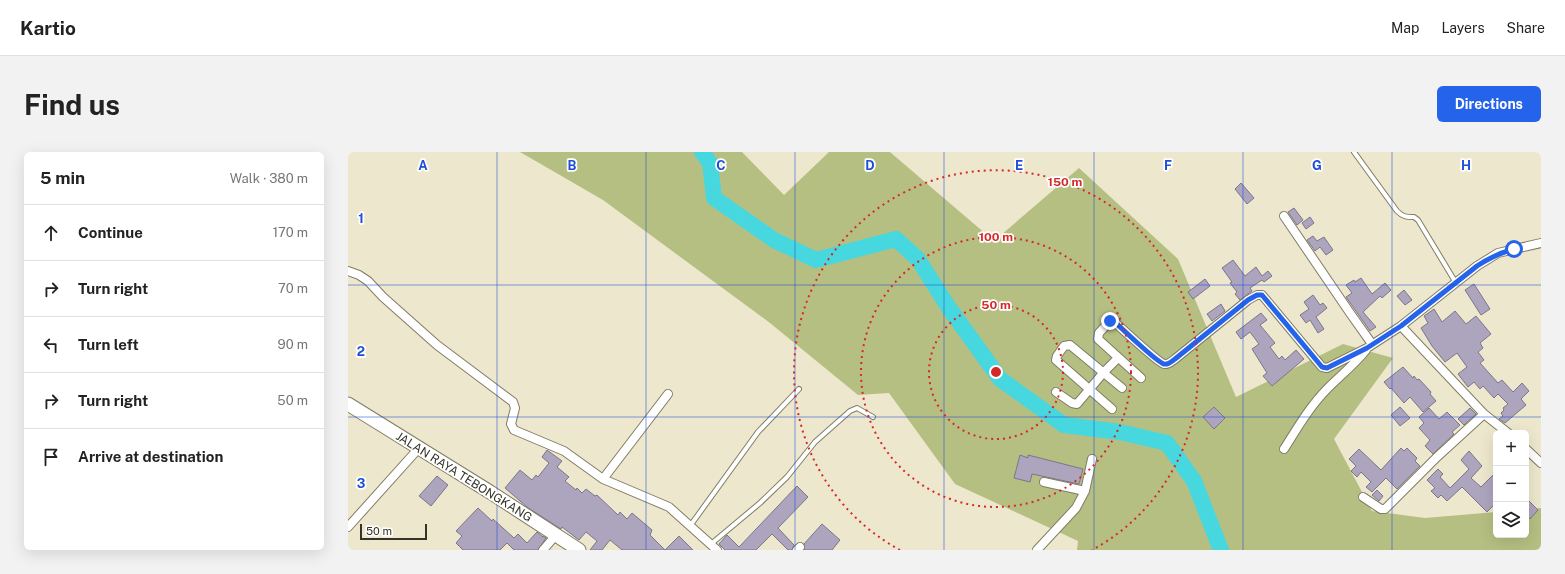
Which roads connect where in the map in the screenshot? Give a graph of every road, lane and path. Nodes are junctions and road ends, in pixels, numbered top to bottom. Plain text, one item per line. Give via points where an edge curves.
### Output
1 (1354, 152) edge
2 (1284, 216) dead end
3 (1541, 243) edge
4 (348, 271) edge
5 (1456, 283) junction
6 (1401, 326) junction
7 (1370, 346) junction
8 (1118, 358) junction
9 (1104, 372) junction
10 (1141, 378) dead end
11 (1122, 388) dead end
12 (799, 389) dead end
13 (1090, 389) junction
14 (1056, 392) dead end
15 (668, 394) dead end
16 (348, 404) edge
17 (1112, 409) dead end
18 (1484, 414) junction
19 (873, 417) dead end
20 (1504, 430) edge
21 (419, 448) junction
22 (1284, 449) dead end
23 (1529, 451) edge
24 (1539, 457) edge
25 (1092, 459) dead end
26 (603, 479) junction
27 (1044, 482) dead end
28 (1085, 491) junction
29 (1363, 497) dead end
30 (690, 526) junction
31 (348, 527) edge
32 (556, 535) junction
33 (714, 547) edge
34 (543, 550) edge
35 (579, 550) edge
36 (1037, 550) edge

1 - 5 lane via 1401,216 1414,217 1418,220
2 - 7 street
3 - 5 street via 1498,253
4 - 26 street via 368,281 437,345 513,402 515,408 511,424 514,430 564,451
5 - 6 street
6 - 7 street
6 - 18 street
7 - 8 street via 1332,366 1322,367 1266,298 1257,295 1166,364 1113,320 1110,321 1098,338
7 - 22 street via 1306,414
8 - 9 street
8 - 10 street
9 - 11 street
9 - 13 street
9 - 13 street via 1070,345 1064,346 1056,360
12 - 30 lane via 758,432
13 - 14 street via 1077,404
13 - 17 street
15 - 26 street
16 - 21 main road, JALAN RAYA TEBONGKANG
18 - 20 street
18 - 29 street via 1385,509
19 - 33 lane via 857,408 850,411 815,442 787,477
21 - 31 street
21 - 32 main road, JALAN RAYA TEBONGKANG
23 - 24 street
25 - 28 street
26 - 30 street via 669,507
27 - 28 street
28 - 36 street via 1071,515
30 - 33 street
32 - 34 street
32 - 35 main road, JALAN RAYA TEBONGKANG

